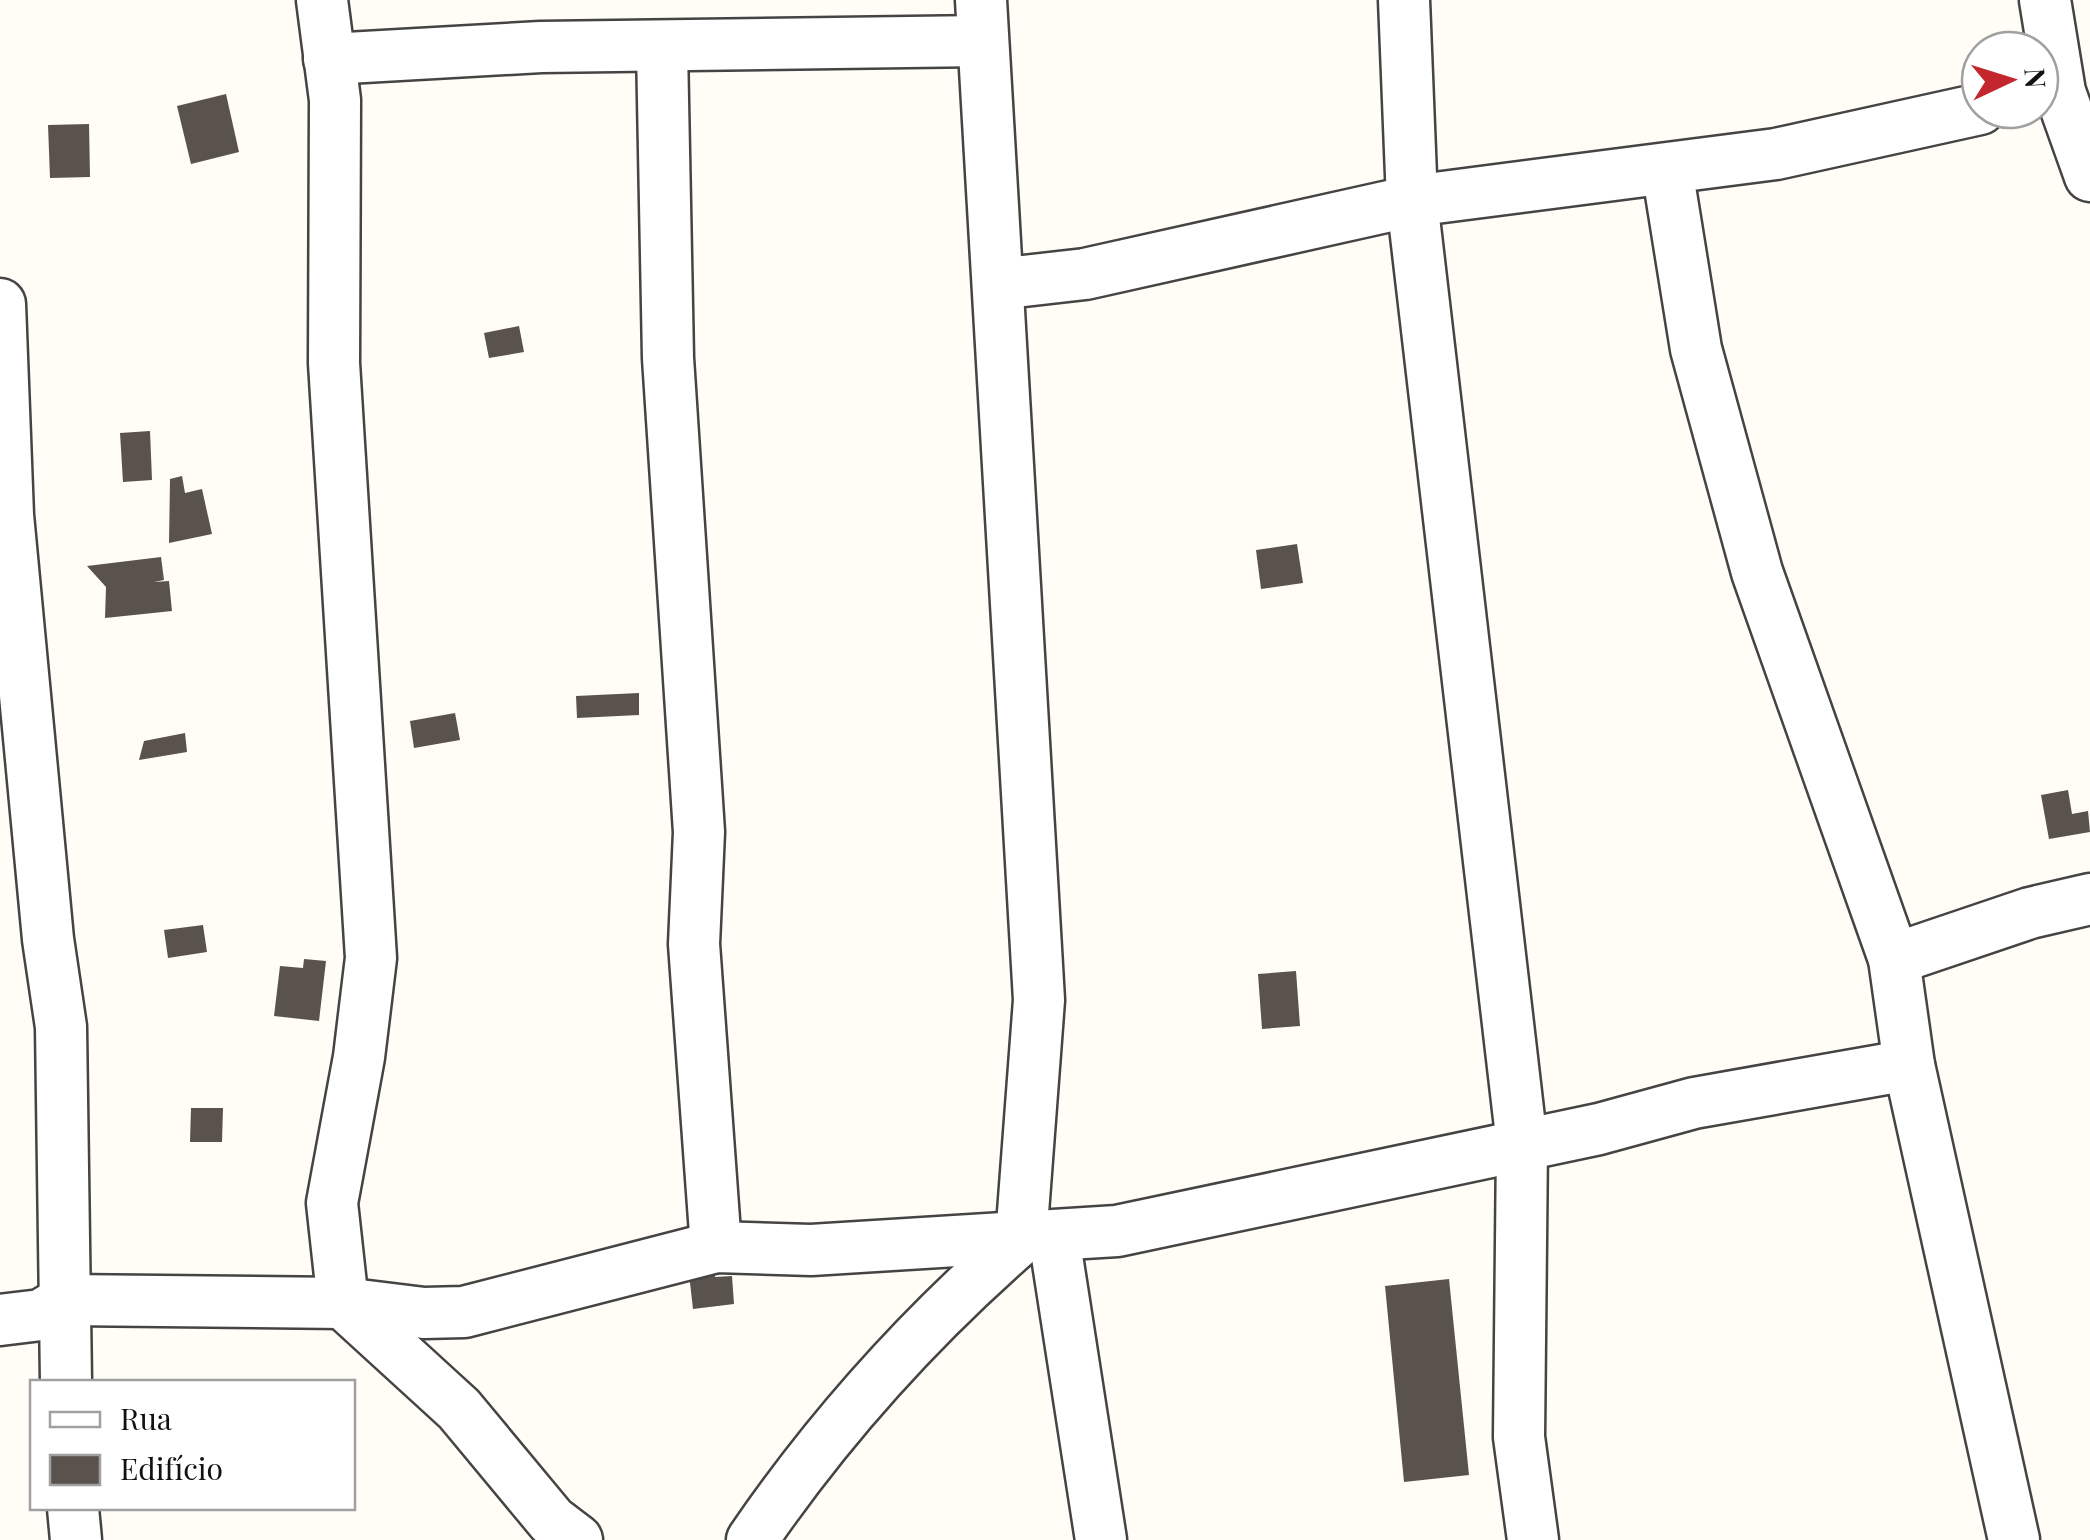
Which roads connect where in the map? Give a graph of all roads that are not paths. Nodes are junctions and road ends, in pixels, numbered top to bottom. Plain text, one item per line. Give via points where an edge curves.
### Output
1 (322, 0) edge
2 (1404, 0) edge
3 (2045, 0) edge
4 (982, 21) edge
5 (662, 48) junction
6 (329, 59) junction
7 (2063, 91) edge
8 (1960, 113) edge
9 (1667, 170) junction
10 (2090, 176) edge
11 (1412, 201) junction
12 (998, 284) junction
13 (0, 304) edge
14 (2090, 898) edge
15 (1894, 959) junction
16 (1909, 1065) junction
17 (1522, 1144) junction
18 (1038, 1238) junction
19 (716, 1247) junction
20 (66, 1300) junction
21 (343, 1303) junction
22 (0, 1320) edge
23 (66, 1380) edge
24 (72, 1510) edge
25 (76, 1540) edge
26 (577, 1540) edge
27 (752, 1540) edge
28 (1100, 1540) edge
29 (1533, 1540) edge
30 (2014, 1540) edge

1 - 6 street
2 - 11 street
3 - 7 street
4 - 5 street
4 - 12 street
5 - 6 street
5 - 19 street via 668,358 699,832 694,944
6 - 21 street via 335,100 334,363 371,958 332,1203
7 - 10 street
8 - 9 street
9 - 11 street
9 - 15 street via 1696,350 1756,572
11 - 12 street via 1085,274
11 - 17 street
12 - 18 street via 1039,1000
13 - 20 street via 8,515 61,1027
14 - 15 street
15 - 16 street
16 - 17 street
16 - 30 street
17 - 18 street via 1117,1232
17 - 29 street via 1519,1437
18 - 19 street via 811,1250
18 - 27 street via 944,1306
18 - 28 street
19 - 21 street via 464,1312
20 - 21 street
20 - 22 street via 42,1316
20 - 23 street
21 - 26 street via 459,1409 552,1521
24 - 25 street

